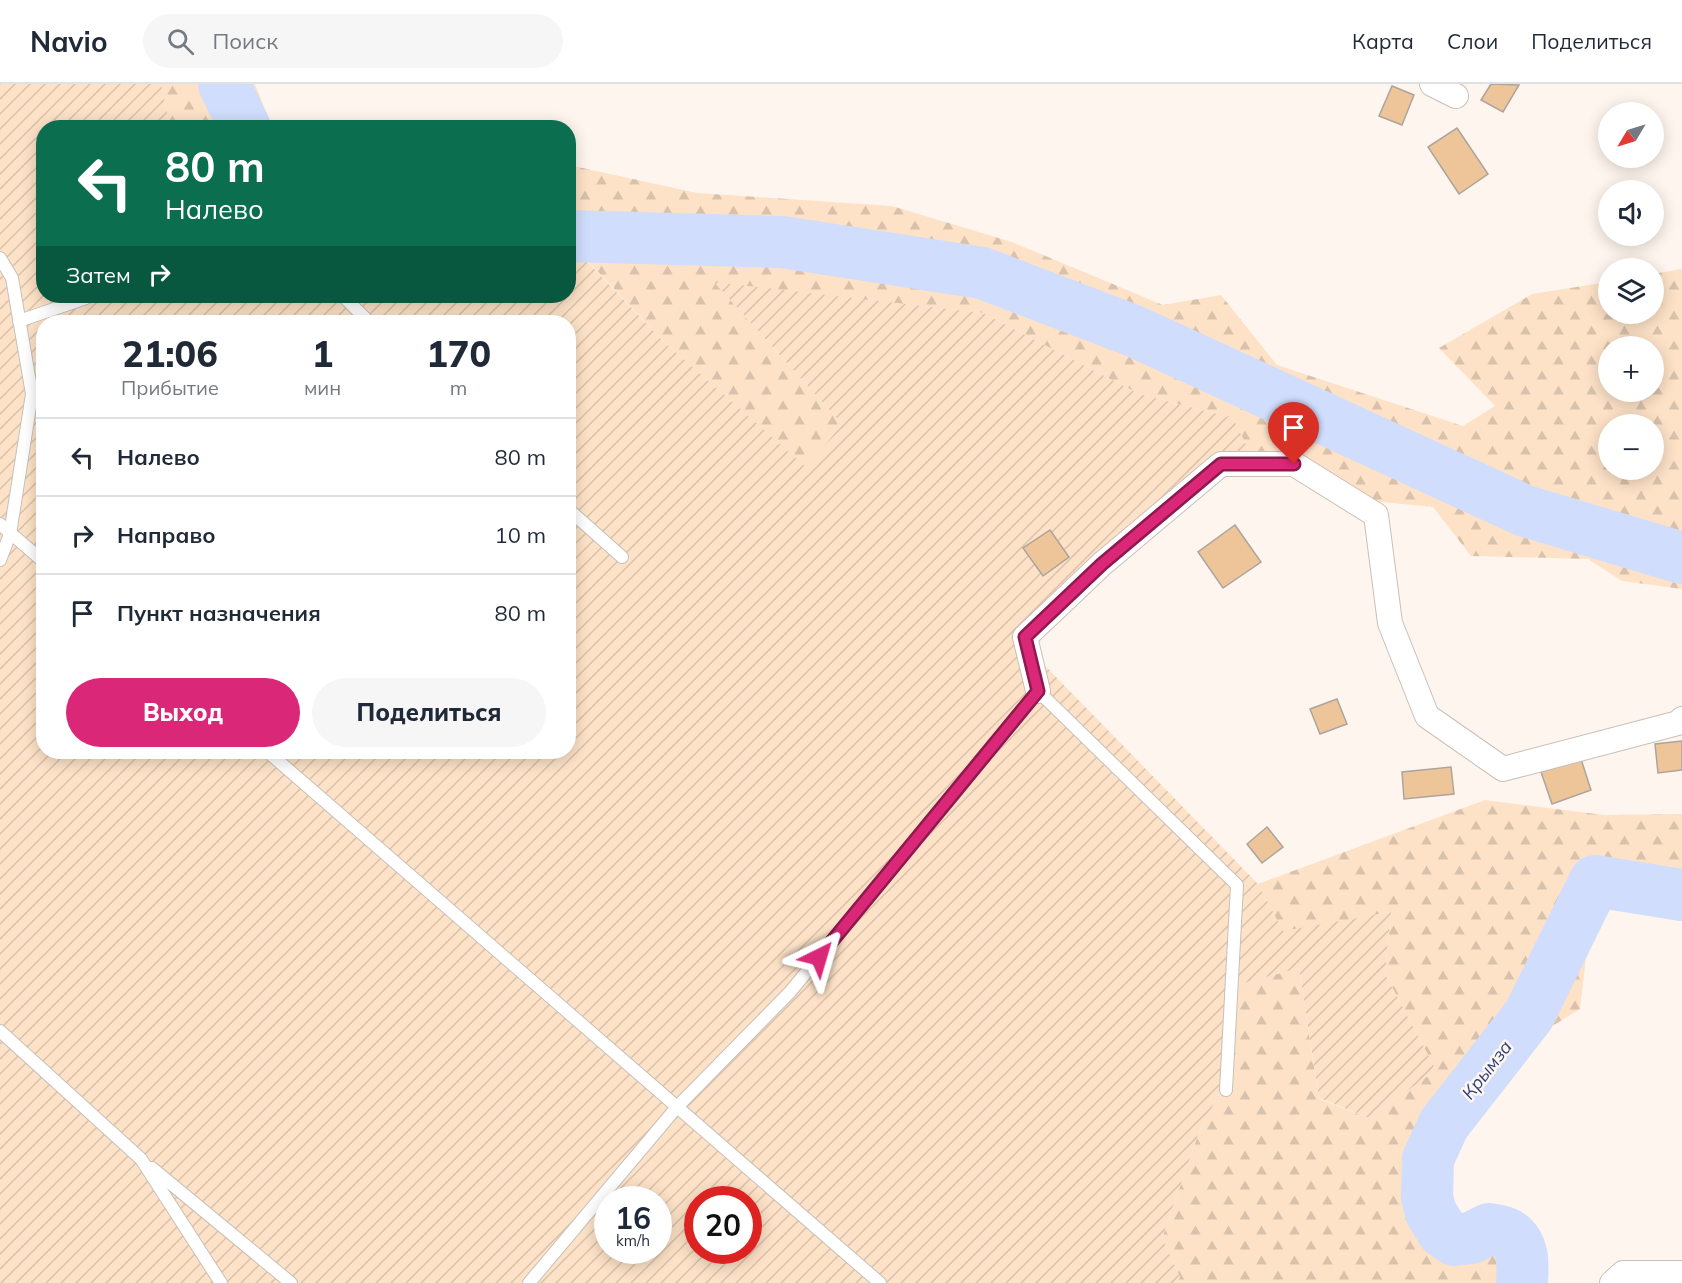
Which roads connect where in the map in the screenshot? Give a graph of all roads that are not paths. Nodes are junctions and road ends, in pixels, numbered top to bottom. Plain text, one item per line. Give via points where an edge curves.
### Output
1 (1432, 84) edge
2 (1456, 96) dead end
3 (0, 258) edge
4 (72, 303) edge
5 (350, 303) edge
6 (36, 315) edge
7 (37, 315) edge
8 (362, 315) edge
9 (20, 321) junction
10 (576, 516) edge
11 (0, 525) edge
12 (10, 534) junction
13 (36, 555) edge
14 (622, 557) dead end
15 (0, 560) edge
16 (1038, 691) junction
17 (1682, 719) edge
18 (276, 759) edge
19 (0, 1030) edge
20 (1226, 1090) dead end
21 (677, 1107) junction
22 (141, 1159) junction
23 (1682, 1273) edge
24 (221, 1283) edge
25 (291, 1283) edge
26 (529, 1283) edge
27 (880, 1283) edge
28 (1612, 1283) edge

1 - 2 street
3 - 9 lane via 12,278
4 - 7 lane
5 - 8 lane
6 - 9 lane
9 - 12 lane via 32,394
10 - 14 lane
11 - 12 lane
12 - 13 lane
12 - 15 lane
16 - 17 street via 1025,637 1102,564 1221,464 1294,464 1376,515 1390,623 1427,716 1503,769
16 - 20 lane via 1237,885
16 - 21 lane via 790,992
18 - 21 lane
19 - 22 lane
21 - 26 lane
21 - 27 lane
22 - 24 lane
22 - 25 lane
23 - 28 street via 1623,1273

